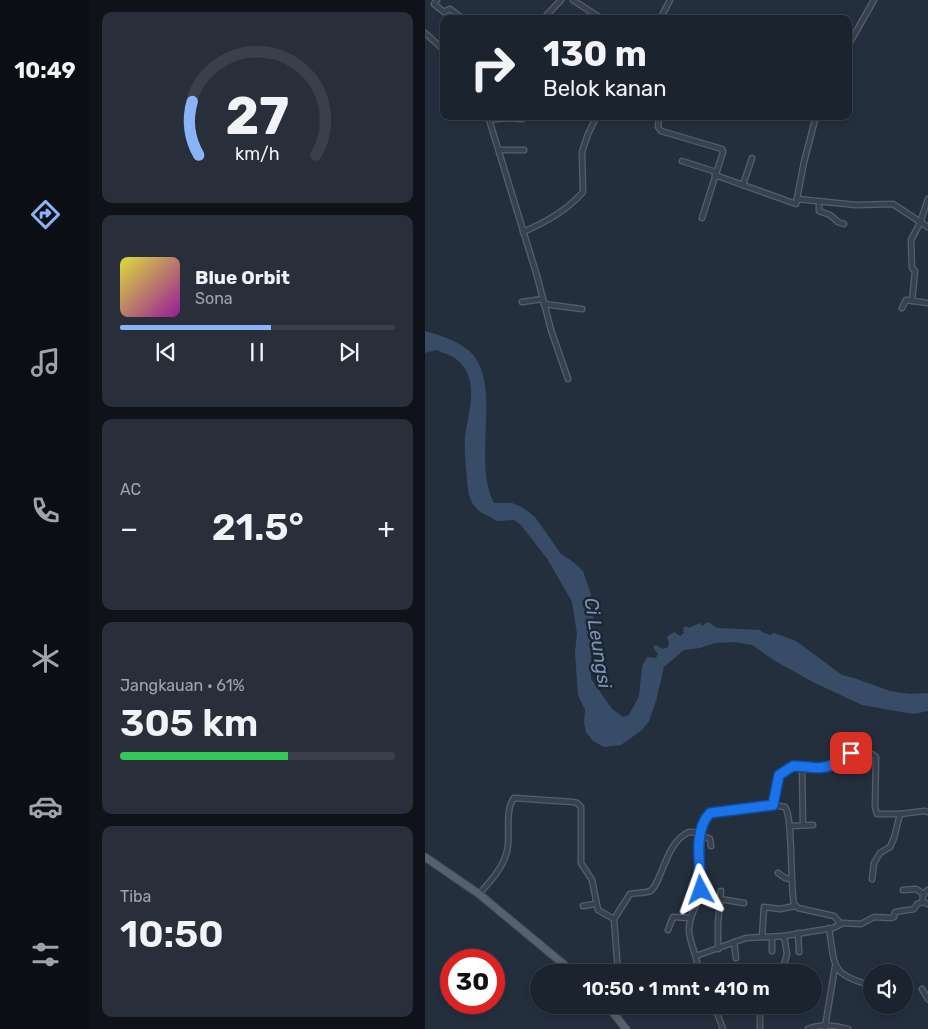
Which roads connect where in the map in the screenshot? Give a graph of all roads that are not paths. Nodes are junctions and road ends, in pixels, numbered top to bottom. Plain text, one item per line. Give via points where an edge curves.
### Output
1 (437, 0) edge
2 (561, 0) edge
3 (573, 0) edge
4 (670, 0) edge
5 (874, 0) edge
6 (459, 15) edge
7 (547, 15) edge
8 (596, 15) edge
9 (662, 15) edge
10 (425, 33) edge
11 (852, 39) edge
12 (440, 46) edge
13 (490, 120) edge
14 (595, 120) edge
15 (659, 120) edge
16 (815, 120) edge
17 (499, 150) junction
18 (524, 150) dead end
19 (752, 158) dead end
20 (681, 161) dead end
21 (716, 173) junction
22 (743, 185) junction
23 (797, 199) junction
24 (928, 199) edge
25 (819, 202) junction
26 (702, 218) dead end
27 (920, 223) junction
28 (844, 224) dead end
29 (928, 227) edge
30 (523, 232) junction
31 (912, 301) junction
32 (522, 302) dead end
33 (544, 302) junction
34 (928, 303) edge
35 (902, 308) dead end
36 (582, 309) dead end
37 (569, 379) dead end
38 (801, 767) junction
39 (773, 805) junction
40 (928, 812) edge
41 (900, 814) junction
42 (803, 825) junction
43 (813, 825) dead end
44 (790, 826) junction
45 (701, 834) junction
46 (711, 846) dead end
47 (425, 857) edge
48 (778, 873) dead end
49 (791, 879) junction
50 (872, 879) dead end
51 (903, 890) dead end
52 (721, 891) dead end
53 (926, 892) edge
54 (479, 894) junction
55 (720, 899) junction
56 (744, 903) dead end
57 (926, 903) edge
58 (595, 904) junction
59 (583, 906) dead end
60 (795, 906) junction
61 (691, 918) junction
62 (615, 919) junction
63 (840, 923) junction
64 (829, 928) junction
65 (668, 930) dead end
66 (798, 933) junction
67 (784, 936) junction
68 (762, 937) junction
69 (772, 937) junction
70 (735, 942) junction
71 (718, 949) junction
72 (772, 951) dead end
73 (799, 952) dead end
74 (695, 956) junction
75 (736, 958) dead end
76 (563, 964) edge
77 (618, 964) edge
78 (698, 964) edge
79 (784, 964) edge
80 (835, 967) junction
81 (863, 983) edge
82 (922, 989) dead end
83 (928, 999) edge
84 (614, 1014) edge
85 (717, 1014) edge
86 (760, 1014) edge
87 (825, 1027) junction
88 (625, 1029) edge
89 (723, 1029) edge
90 (760, 1029) edge
91 (808, 1029) edge
92 (848, 1029) edge

1 - 6 street via 435,6 445,12 451,8
2 - 7 street
3 - 8 street
4 - 9 street
5 - 11 street
10 - 12 street
13 - 17 street
14 - 30 street via 582,152 583,192 549,221
15 - 21 street via 661,131 722,149
16 - 23 street
17 - 18 street
17 - 30 street
19 - 22 street
20 - 21 street
21 - 22 street
21 - 26 street
22 - 23 street via 796,204
23 - 25 street
24 - 27 street
25 - 27 street via 893,204
25 - 28 street via 819,212
27 - 29 street
27 - 31 street via 911,240 912,268 915,271
30 - 33 street
31 - 34 street
31 - 35 street via 905,300
32 - 33 street
33 - 36 street
33 - 37 street
38 - 39 street via 793,766 779,775
38 - 41 street via 833,765 851,753 872,754 877,759 875,810 879,814
38 - 42 street
39 - 44 street via 787,808
39 - 45 street via 710,813
40 - 41 street
41 - 50 street via 890,847 880,853 874,863
42 - 43 street
42 - 44 street
44 - 49 street
45 - 46 street via 710,839
45 - 61 street via 701,890
45 - 62 street via 689,832 679,840 667,856 653,888 630,894
47 - 54 main road
48 - 49 street
49 - 60 street
51 - 53 street
52 - 55 street
53 - 57 street
54 - 58 street via 505,856 514,798 577,802 581,807 581,860 593,880
54 - 76 main road
55 - 56 street
55 - 71 street
57 - 63 street via 895,912 891,918 874,917 861,924
58 - 59 street
58 - 62 street via 601,912
60 - 63 street via 834,916
60 - 68 street via 780,909 764,907
61 - 65 street via 673,917
61 - 74 street via 689,932
62 - 77 street
63 - 64 street
64 - 66 street
64 - 80 street
66 - 67 street
66 - 73 street
67 - 69 street
67 - 79 street via 787,954
68 - 69 street
68 - 70 street
69 - 72 street
70 - 71 street
70 - 75 street
71 - 74 street
74 - 78 street
80 - 81 street via 847,978
80 - 87 street
82 - 83 street
84 - 88 main road
85 - 89 street
86 - 90 street
87 - 91 street
87 - 92 street

